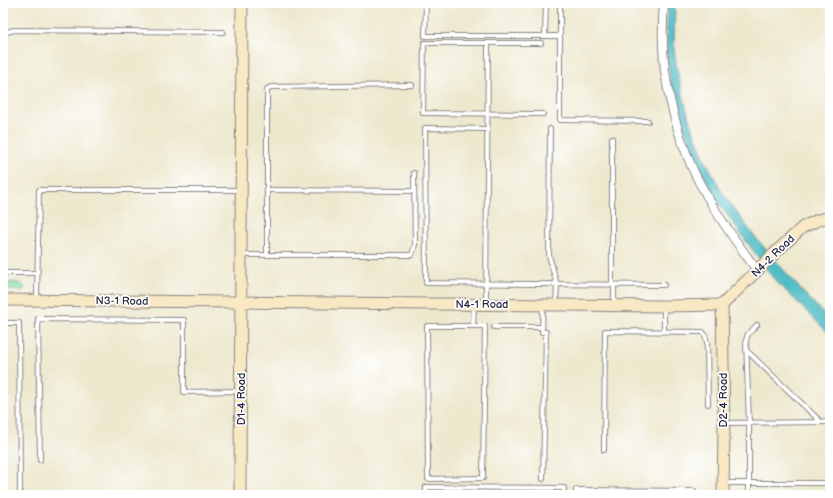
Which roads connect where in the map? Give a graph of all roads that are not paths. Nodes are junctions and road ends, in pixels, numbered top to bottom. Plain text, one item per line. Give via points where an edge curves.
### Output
1 (242, 3) edge
2 (426, 3) edge
3 (546, 3) edge
4 (560, 3) edge
5 (664, 3) edge
6 (223, 32) dead end
7 (3, 36) edge
8 (545, 36) junction
9 (560, 36) junction
10 (488, 43) junction
11 (541, 43) dead end
12 (412, 85) dead end
13 (487, 114) junction
14 (543, 114) dead end
15 (648, 121) dead end
16 (487, 129) junction
17 (550, 129) dead end
18 (612, 138) dead end
19 (414, 173) dead end
20 (242, 190) junction
21 (268, 190) junction
22 (414, 191) junction
23 (830, 217) edge
24 (267, 254) junction
25 (241, 255) junction
26 (757, 270) junction
27 (3, 273) edge
28 (37, 274) junction
29 (486, 284) junction
30 (557, 284) junction
31 (613, 285) junction
32 (664, 285) dead end
33 (3, 300) edge
34 (37, 300) junction
35 (241, 302) junction
36 (474, 304) junction
37 (486, 304) junction
38 (543, 305) junction
39 (556, 305) junction
40 (722, 305) junction
41 (614, 306) junction
42 (664, 306) junction
43 (3, 323) edge
44 (757, 325) dead end
45 (473, 326) junction
46 (494, 327) dead end
47 (542, 327) junction
48 (664, 331) junction
49 (746, 350) junction
50 (241, 391) junction
51 (708, 404) dead end
52 (821, 422) junction
53 (830, 422) edge
54 (724, 423) junction
55 (749, 423) junction
56 (604, 450) dead end
57 (40, 460) dead end
58 (543, 479) dead end
59 (723, 483) junction
60 (749, 483) junction
61 (830, 483) edge
62 (20, 495) edge
63 (240, 495) edge
64 (426, 495) edge
65 (564, 495) edge
66 (576, 495) edge
67 (694, 495) edge
68 (723, 495) edge
69 (749, 495) edge

1 - 20 main road, D1-4 Road
2 - 8 lane via 425,36
3 - 8 lane
4 - 9 lane
5 - 26 street via 663,64 675,121 686,154 696,177 725,226
6 - 7 lane via 14,30
8 - 9 lane
9 - 15 lane via 560,120
10 - 11 lane
10 - 13 lane
10 - 13 lane via 424,43 423,113
12 - 21 lane via 271,87 267,90
13 - 14 lane
13 - 16 lane
16 - 29 lane
16 - 29 lane via 426,128 426,283
17 - 30 lane via 549,255
18 - 31 lane
19 - 22 lane
20 - 25 main road, D1-4 Road
20 - 28 lane via 39,190
21 - 22 lane
21 - 24 lane
22 - 24 lane via 412,256
23 - 26 main road, N4-2 Road via 806,225
24 - 25 lane
25 - 35 main road, D1-4 Road
26 - 40 main road, N4-2 Road
27 - 28 lane
28 - 34 lane
29 - 30 lane
29 - 37 lane
30 - 31 lane
30 - 39 lane
31 - 32 lane
31 - 41 lane
33 - 34 main road, N3-1 Road
34 - 35 main road, N3-1 Road
35 - 36 main road, N4-1 Road
35 - 50 main road, D1-4 Road
36 - 37 main road, N4-1 Road
36 - 45 lane
37 - 38 main road, N4-1 Road
38 - 39 main road, N4-1 Road
38 - 47 lane
39 - 41 main road, N4-1 Road
40 - 42 main road, N4-1 Road
40 - 54 main road, D2-4 Road
41 - 42 main road, N4-1 Road
42 - 48 lane
43 - 62 lane via 19,323
44 - 49 lane via 747,336
45 - 45 lane via 427,326 428,479 482,478 484,326
46 - 47 lane
47 - 58 lane via 542,332 546,332
48 - 51 lane via 701,332 705,335
48 - 56 lane via 605,331
49 - 52 lane
49 - 55 lane
50 - 57 lane via 184,392 184,320 38,319
50 - 63 main road, D1-4 Road
52 - 53 lane
52 - 55 lane
54 - 55 lane
54 - 59 main road, D2-4 Road
55 - 60 lane
59 - 60 lane
59 - 68 main road, D2-4 Road
60 - 61 lane
60 - 69 lane
64 - 65 lane via 426,487 564,488
66 - 67 lane via 576,490 694,491

